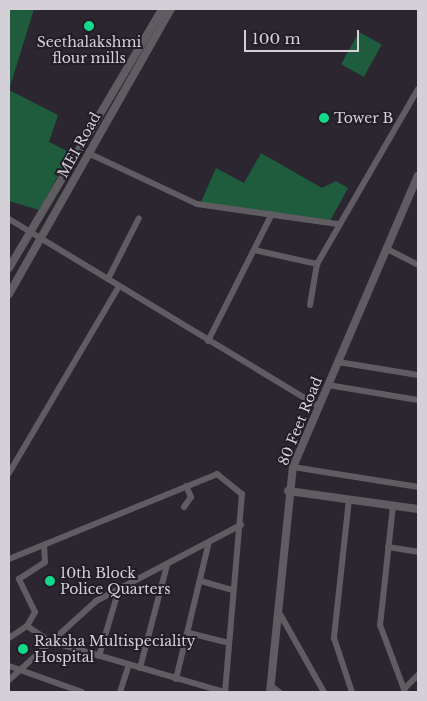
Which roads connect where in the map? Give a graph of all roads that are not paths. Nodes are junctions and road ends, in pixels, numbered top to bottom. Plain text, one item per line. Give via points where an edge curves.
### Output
1 (162, 9) edge
2 (171, 9) edge
3 (418, 89) edge
4 (88, 153) junction
5 (418, 176) edge
6 (272, 214) junction
7 (139, 218) dead end
8 (9, 219) edge
9 (338, 224) junction
10 (29, 232) junction
11 (41, 239) junction
12 (387, 249) junction
13 (254, 250) junction
14 (317, 264) junction
15 (418, 266) edge
16 (9, 268) edge
17 (108, 279) junction
18 (119, 286) junction
19 (9, 294) edge
20 (310, 305) dead end
21 (208, 341) junction
22 (338, 362) junction
23 (418, 375) edge
24 (328, 385) junction
25 (418, 400) edge
26 (319, 407) junction
27 (293, 467) junction
28 (9, 473) edge
29 (186, 486) junction
30 (418, 486) edge
31 (288, 491) junction
32 (349, 499) junction
33 (393, 506) junction
34 (184, 507) dead end
35 (418, 509) edge
36 (241, 525) junction
37 (209, 542) junction
38 (44, 545) junction
39 (388, 547) junction
40 (418, 552) edge
41 (9, 559) edge
42 (166, 565) junction
43 (201, 581) junction
44 (119, 589) junction
45 (233, 590) junction
46 (280, 614) junction
47 (27, 626) junction
48 (189, 632) junction
49 (9, 638) edge
50 (49, 641) junction
51 (228, 643) junction
52 (99, 656) junction
53 (129, 665) junction
54 (9, 666) edge
55 (140, 668) junction
56 (16, 670) junction
57 (418, 675) edge
58 (9, 680) edge
59 (176, 680) junction
60 (270, 689) edge
61 (404, 691) edge
62 (82, 692) edge
63 (120, 692) edge
64 (225, 692) edge
65 (279, 692) edge
66 (324, 692) edge
67 (352, 692) edge

1 - 10 street, MEI Road
2 - 4 street, MEI Road
3 - 9 street
4 - 6 street via 196,204
4 - 11 street, MEI Road
5 - 12 street, 80 Feet Road
6 - 9 street
6 - 13 street
7 - 17 street
8 - 10 street
9 - 14 street
10 - 11 street
10 - 16 street, MEI Road
11 - 17 street
11 - 19 street, MEI Road
12 - 15 street
12 - 22 street, 80 Feet Road
13 - 14 street
13 - 21 street
14 - 20 street
17 - 18 street
18 - 21 street
18 - 28 street
21 - 26 street
22 - 23 street
22 - 24 street, 80 Feet Road
24 - 25 street
24 - 26 street, 80 Feet Road
26 - 27 street, 80 Feet Road
27 - 30 street
27 - 31 street, 80 Feet Road
29 - 34 street via 191,497
29 - 36 street via 217,474 242,494
29 - 38 street
31 - 32 street
31 - 46 street, 80 Feet Road
32 - 33 street
32 - 67 street via 334,638
33 - 35 street
33 - 39 street
36 - 37 street
36 - 45 street
37 - 42 street
37 - 43 street
38 - 41 street
38 - 47 street via 45,562 19,579 35,612
39 - 40 street
39 - 61 street via 380,625
42 - 44 street
42 - 55 street
43 - 45 street
43 - 48 street
44 - 50 street via 96,601
44 - 52 street
45 - 51 street
46 - 60 street, 80 Feet Road
46 - 66 street
47 - 49 street
47 - 50 street
48 - 51 street
48 - 59 street
50 - 52 street
50 - 56 street
51 - 64 street
52 - 53 street
53 - 55 street
53 - 63 street
54 - 56 street
55 - 59 street
56 - 58 street
56 - 62 street
57 - 61 street
59 - 64 street
60 - 65 street

